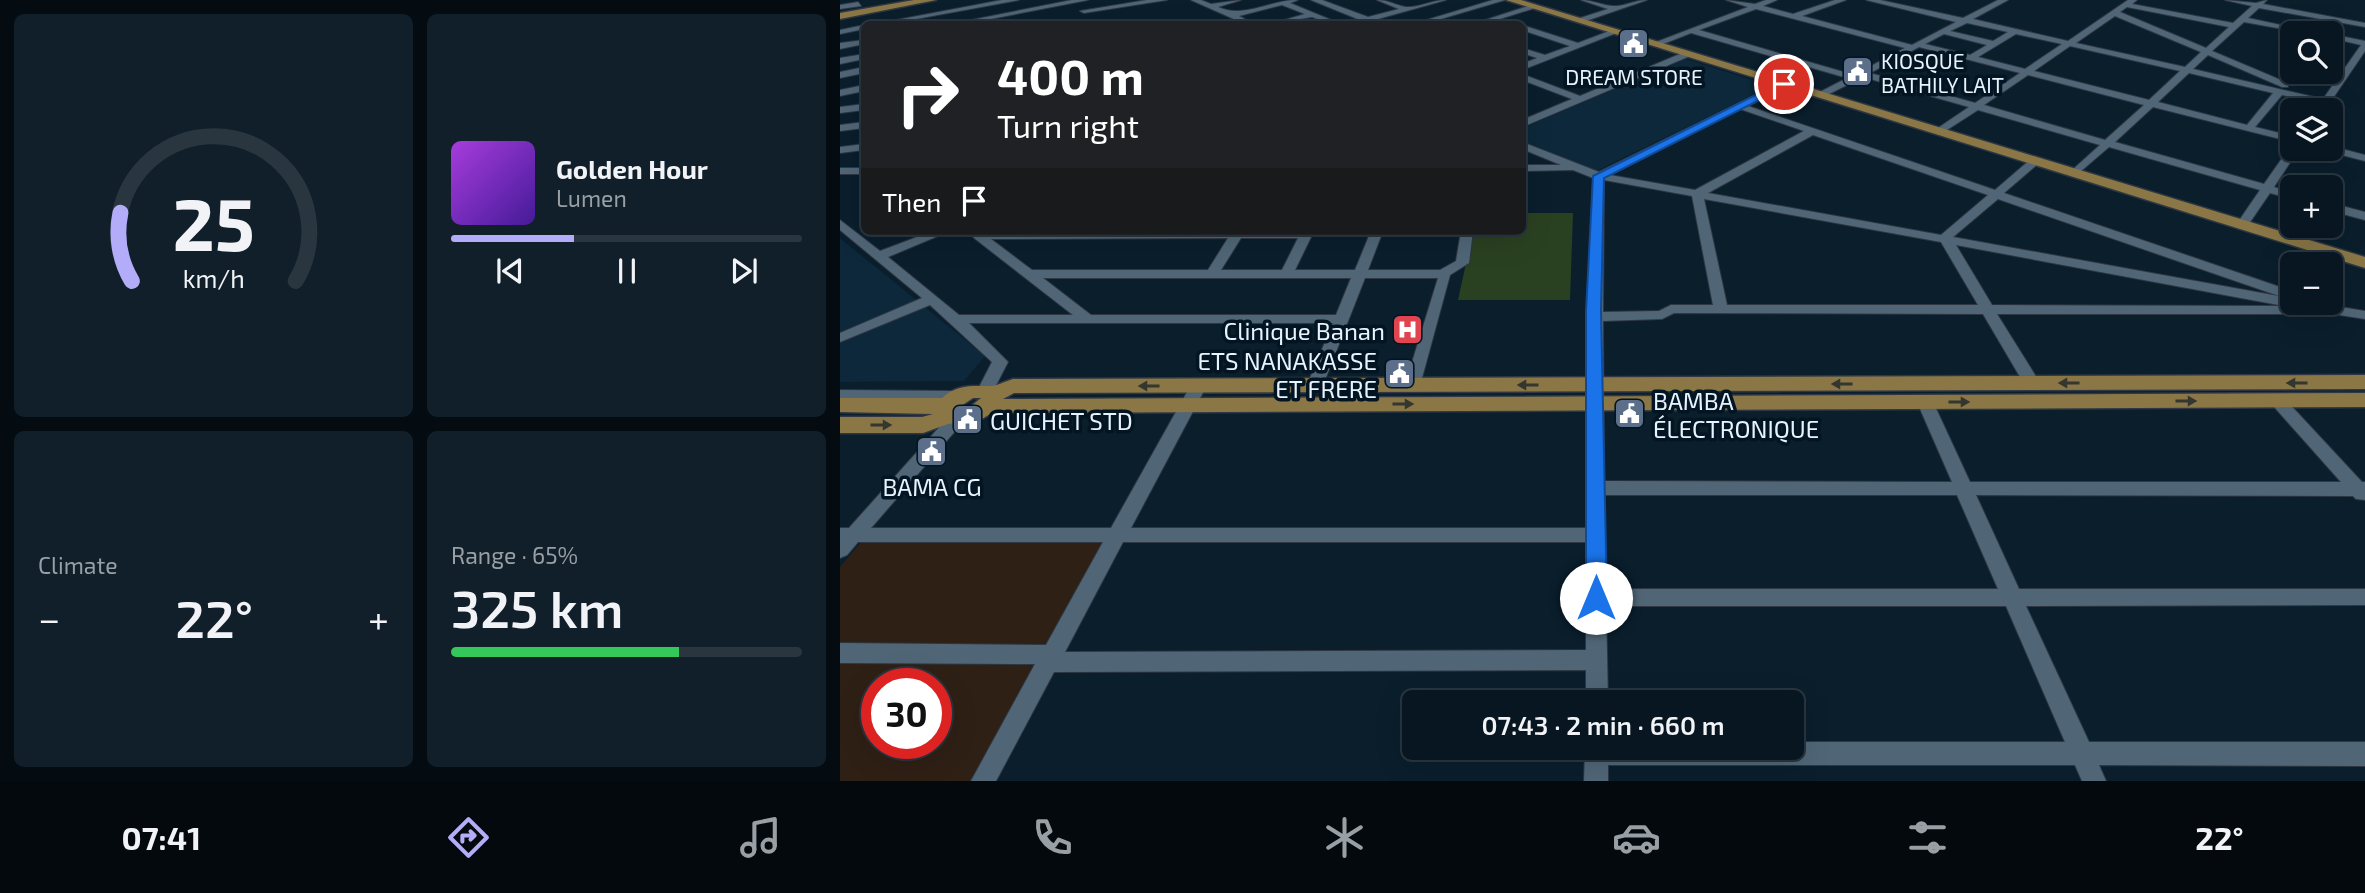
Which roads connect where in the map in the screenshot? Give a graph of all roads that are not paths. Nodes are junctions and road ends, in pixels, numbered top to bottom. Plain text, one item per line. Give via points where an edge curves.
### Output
1 (930, 0) edge
2 (947, 0) edge
3 (1015, 0) edge
4 (1087, 0) edge
5 (1163, 0) edge
6 (1195, 0) edge
7 (1237, 0) edge
8 (1294, 0) edge
9 (1315, 0) edge
10 (1381, 0) edge
11 (1441, 0) edge
12 (1501, 0) edge
13 (1511, 0) edge
14 (1585, 0) edge
15 (1643, 0) edge
16 (1730, 0) edge
17 (1773, 0) edge
18 (1842, 0) edge
19 (1870, 0) edge
20 (2004, 0) edge
21 (2229, 0) edge
22 (902, 2) edge
23 (2130, 2) edge
24 (1282, 3) junction
25 (2260, 3) edge
26 (840, 7) edge
27 (859, 7) edge
28 (1210, 7) junction
29 (1534, 7) junction
30 (1756, 7) junction
31 (1038, 9) junction
32 (1407, 9) junction
33 (1616, 9) junction
34 (956, 11) junction
35 (1084, 11) junction
36 (2115, 13) junction
37 (1312, 15) junction
38 (840, 16) edge
39 (1231, 16) junction
40 (1792, 16) junction
41 (1498, 18) junction
42 (1435, 19) junction
43 (1368, 20) junction
44 (1965, 20) junction
45 (897, 21) edge
46 (972, 21) edge
47 (1032, 21) edge
48 (1081, 21) edge
49 (1243, 21) edge
50 (1287, 21) edge
51 (1329, 21) edge
52 (1364, 21) edge
53 (1428, 21) edge
54 (1441, 21) edge
55 (1488, 21) edge
56 (1507, 21) edge
57 (1580, 21) junction
58 (2239, 22) junction
59 (2365, 25) edge
60 (861, 28) edge
61 (1526, 28) edge
62 (2280, 28) edge
63 (1692, 30) junction
64 (2015, 31) junction
65 (840, 32) edge
66 (1615, 32) junction
67 (1944, 32) junction
68 (2343, 39) edge
69 (861, 42) edge
70 (1655, 44) junction
71 (1994, 44) junction
72 (2069, 44) junction
73 (2365, 44) edge
74 (840, 46) edge
75 (1578, 46) junction
76 (1917, 46) junction
77 (1526, 51) edge
78 (2206, 52) junction
79 (1687, 54) junction
80 (2359, 57) edge
81 (861, 58) edge
82 (1545, 58) junction
83 (1970, 58) junction
84 (840, 61) edge
85 (2365, 64) edge
86 (1526, 65) edge
87 (2186, 70) junction
88 (861, 71) edge
89 (2027, 72) junction
90 (840, 75) edge
91 (1860, 76) junction
92 (1526, 79) edge
93 (1784, 84) junction
94 (1542, 85) junction
95 (861, 89) edge
96 (1526, 91) edge
97 (2279, 92) junction
98 (840, 93) edge
99 (1821, 96) junction
100 (2298, 98) edge
101 (2306, 98) edge
102 (2329, 98) edge
103 (1580, 99) junction
104 (2150, 103) junction
105 (1740, 106) junction
106 (861, 107) edge
107 (1975, 107) junction
108 (840, 110) edge
109 (1526, 122) edge
110 (861, 125) edge
111 (840, 128) edge
112 (2249, 128) junction
113 (1812, 131) junction
114 (1939, 132) junction
115 (2280, 136) edge
116 (2106, 144) junction
117 (843, 147) edge
118 (861, 147) edge
119 (1526, 147) edge
120 (2343, 152) edge
121 (2365, 158) edge
122 (2035, 161) junction
123 (2286, 161) edge
124 (1526, 168) edge
125 (1575, 168) junction
126 (840, 171) edge
127 (861, 171) edge
128 (2074, 174) junction
129 (1599, 176) junction
130 (2266, 189) junction
131 (2280, 193) edge
132 (1697, 194) junction
133 (1996, 194) junction
134 (2343, 210) edge
135 (2365, 216) edge
136 (840, 224) edge
137 (2242, 225) junction
138 (933, 235) edge
139 (978, 235) edge
140 (1237, 235) edge
141 (1307, 235) edge
142 (1375, 235) edge
143 (1466, 235) edge
144 (1945, 238) junction
145 (878, 256) junction
146 (2365, 263) edge
147 (1360, 273) junction
148 (1032, 274) junction
149 (1212, 274) junction
150 (1287, 274) junction
151 (1443, 274) junction
152 (2280, 292) edge
153 (931, 299) junction
154 (2280, 301) edge
155 (1721, 309) junction
156 (2280, 310) edge
157 (1987, 311) junction
158 (2343, 312) edge
159 (2365, 315) edge
160 (1594, 317) junction
161 (956, 319) junction
162 (1342, 319) junction
163 (1088, 320) junction
164 (840, 338) edge
165 (2365, 382) edge
166 (2032, 383) junction
167 (1199, 385) junction
168 (1315, 385) junction
169 (1413, 385) junction
170 (1596, 394) junction
171 (840, 395) edge
172 (987, 397) junction
173 (2276, 400) junction
174 (2365, 400) edge
175 (1925, 402) junction
176 (840, 405) edge
177 (1188, 405) junction
178 (952, 409) junction
179 (840, 425) edge
180 (1596, 488) junction
181 (1963, 488) junction
182 (2362, 492) edge
183 (847, 535) edge
184 (1597, 535) junction
185 (1116, 537) junction
186 (840, 550) edge
187 (2365, 597) edge
188 (1596, 598) junction
189 (2012, 598) junction
190 (840, 653) edge
191 (1049, 659) junction
192 (1597, 660) junction
193 (1597, 690) edge
194 (1804, 752) edge
195 (2082, 754) junction
196 (2365, 754) edge
197 (1597, 760) edge
198 (983, 781) edge
199 (1597, 781) edge
200 (2094, 781) edge

1 - 22 main road
2 - 34 street
3 - 34 street
4 - 31 street
4 - 35 street
5 - 35 street
6 - 28 street
7 - 28 street
8 - 24 street
9 - 43 street
10 - 32 street
11 - 32 street
12 - 42 street
13 - 29 main road
14 - 33 street
15 - 33 street
16 - 30 street
17 - 30 street
18 - 40 street
19 - 44 street
20 - 44 street
21 - 25 street
22 - 27 main road
23 - 36 street
23 - 58 street
24 - 37 street
24 - 39 street
25 - 58 street
25 - 59 street
26 - 27 street
27 - 38 main road
28 - 39 street
29 - 41 street
29 - 57 main road
30 - 40 street
30 - 63 street
31 - 46 street
31 - 47 street
32 - 42 street
32 - 43 street
33 - 57 street
34 - 45 street
35 - 48 street
36 - 72 street
36 - 78 street
37 - 50 street
37 - 51 street
39 - 49 street
40 - 76 street
41 - 55 street
41 - 56 street
42 - 53 street
42 - 54 street
43 - 52 street
44 - 64 street
44 - 67 street
57 - 66 main road
58 - 62 street
58 - 78 street
60 - 65 street
61 - 75 street
63 - 70 street
63 - 91 street
64 - 71 street
64 - 72 street
66 - 70 main road
66 - 75 street
67 - 71 street
67 - 76 street
68 - 73 street
69 - 74 street
70 - 79 main road
71 - 83 street
72 - 87 street
72 - 89 street
73 - 80 street
75 - 82 street
76 - 83 street
76 - 91 street
77 - 82 street
78 - 87 street
78 - 101 street
79 - 93 main road
79 - 103 street
80 - 85 street
80 - 102 street
81 - 84 street
82 - 86 street
83 - 89 street
87 - 97 street
87 - 104 street
88 - 90 street
89 - 104 street
89 - 107 street
91 - 99 street
91 - 107 street
92 - 94 street
93 - 99 main road
93 - 105 street
94 - 96 street
94 - 103 street
95 - 98 street
97 - 100 street
97 - 112 street
99 - 114 main road
103 - 109 street
104 - 112 street
104 - 116 street
105 - 113 street
105 - 129 street
106 - 108 street
107 - 114 street
107 - 116 street
110 - 111 street
112 - 115 street
113 - 132 street
113 - 133 street
114 - 122 main road
116 - 128 street
116 - 130 street
117 - 118 street
119 - 125 street
120 - 121 street
122 - 128 main road
122 - 133 street
123 - 130 street
124 - 125 street
125 - 129 street
126 - 127 street
128 - 137 main road
129 - 132 street
129 - 160 street
130 - 131 street
130 - 137 street
132 - 144 street
132 - 155 street
133 - 144 street
133 - 152 street
134 - 135 street
136 - 145 street
137 - 146 main road
138 - 145 street
139 - 148 street
140 - 149 street
141 - 150 street
142 - 147 street
143 - 151 street via 1462,263
144 - 154 street
144 - 157 street
145 - 153 street
147 - 150 street
147 - 151 street
147 - 162 street
148 - 149 street
148 - 163 street
149 - 150 street
151 - 169 street
153 - 161 street
153 - 164 street
155 - 157 street
155 - 160 street
156 - 157 street
157 - 166 street
158 - 159 street
160 - 170 street
161 - 163 street
161 - 172 street via 1000,362
162 - 163 street
162 - 168 street
165 -> 166 main road
166 -> 170 main road
167 - 168 main road
167 -> 172 main road via 1013,386
167 - 177 street
168 - 169 main road
170 -> 169 main road
170 - 175 main road
177 -> 170 main road
170 - 180 street
171 - 178 street
172 - 177 main road
172 - 178 main road
173 - 174 main road
175 -> 173 main road
173 - 182 street
175 - 181 street
176 - 178 main road
177 - 185 street
179 -> 178 main road via 922,425
178 - 183 street
180 - 181 street
180 - 184 street
181 - 182 street
181 - 189 street
183 - 185 street
183 - 186 street
184 - 185 street
184 - 188 street
185 - 191 street
187 - 189 street
188 - 189 street
188 - 192 street
189 - 195 street
190 - 191 street
191 - 192 street
191 - 198 street
192 - 193 street
194 - 195 street
195 - 196 street
195 - 200 street
197 - 199 street

